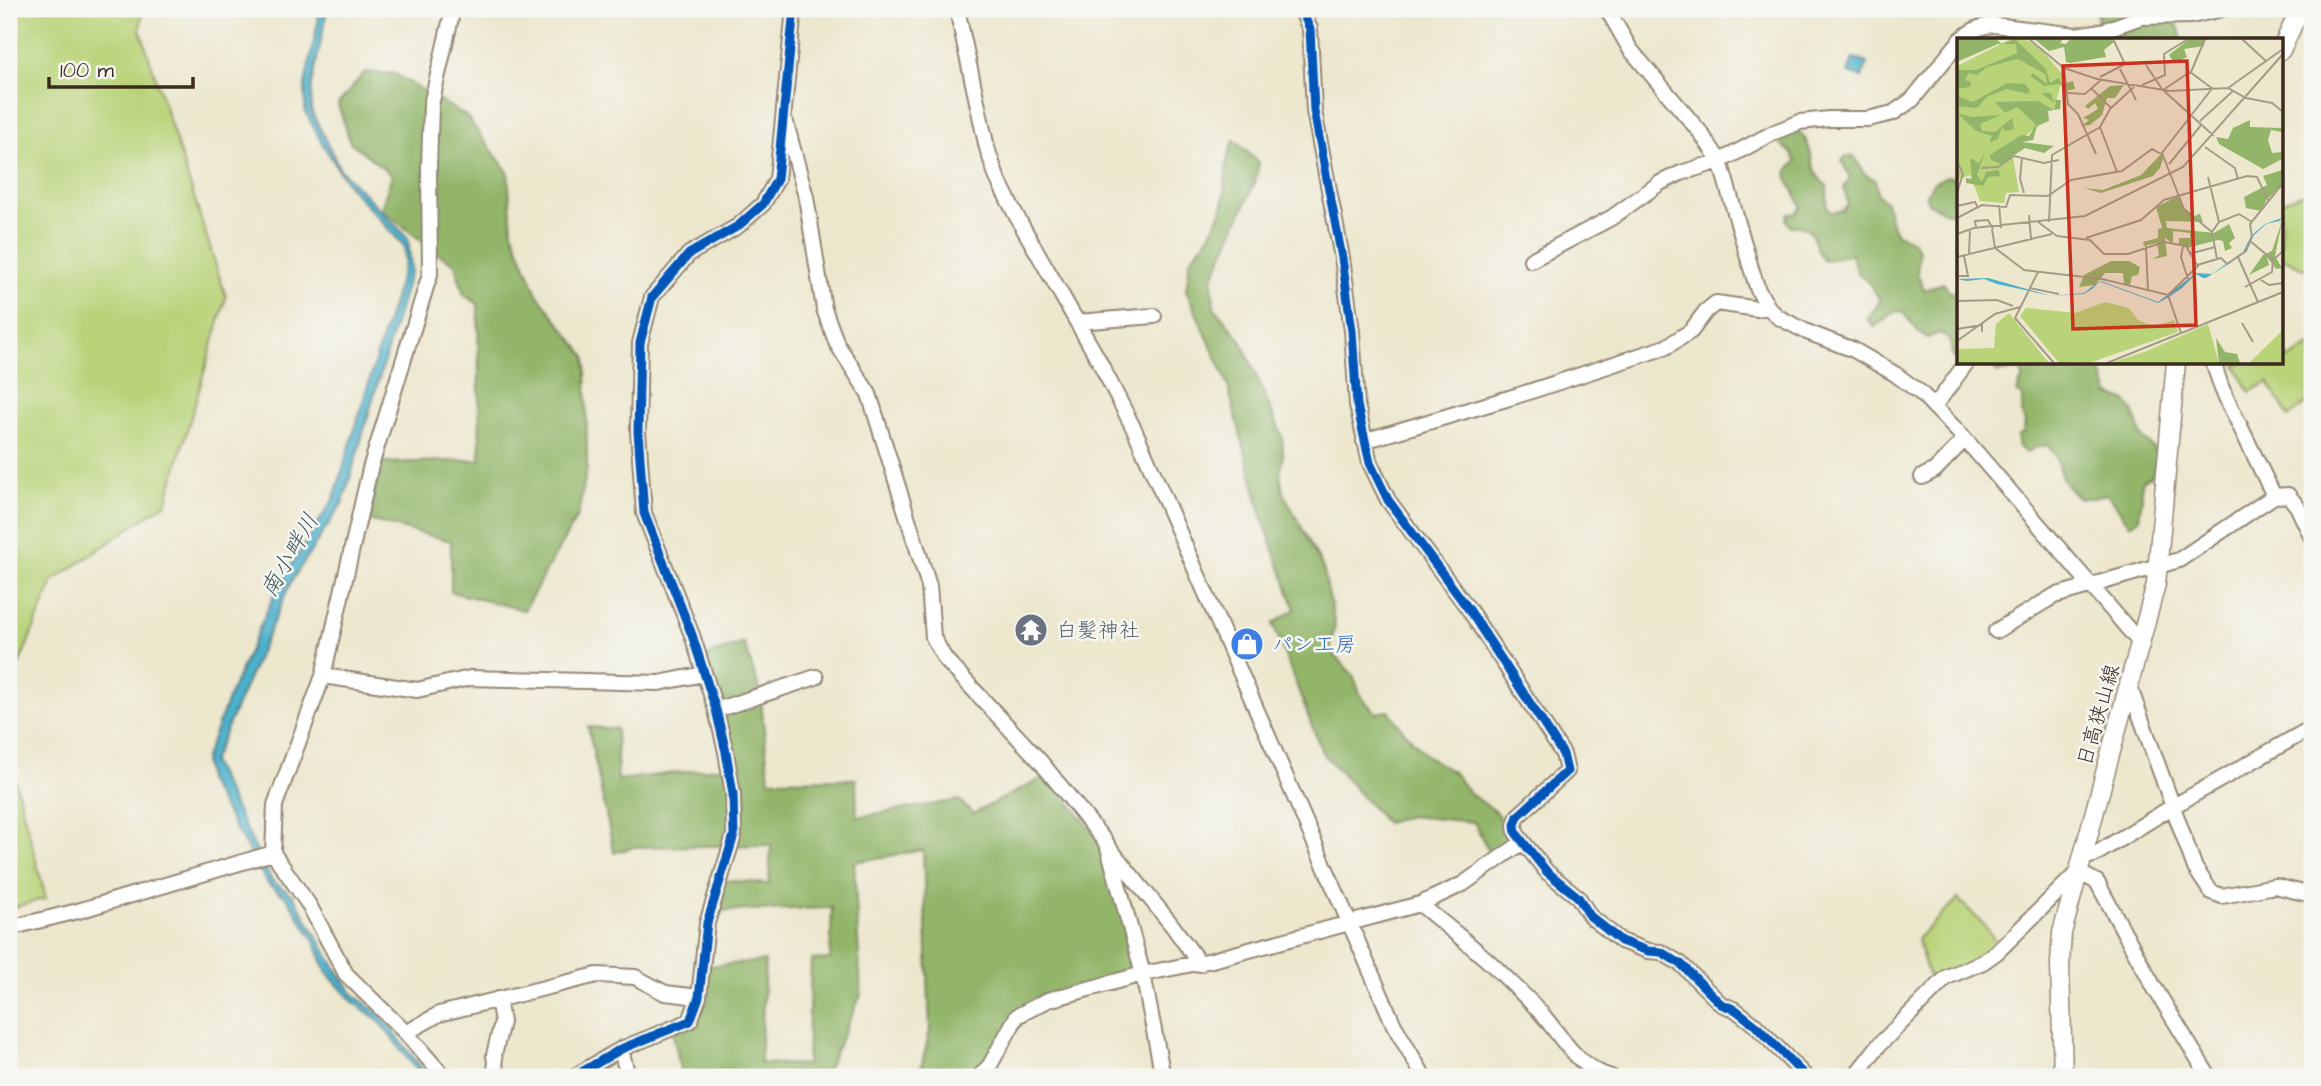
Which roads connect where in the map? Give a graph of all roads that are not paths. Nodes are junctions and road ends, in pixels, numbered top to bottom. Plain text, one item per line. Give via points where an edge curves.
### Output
1 (453, 9) edge
2 (794, 9) edge
3 (957, 9) edge
4 (1301, 9) edge
5 (1607, 9) edge
6 (2222, 9) edge
7 (2300, 9) edge
8 (1963, 38) edge
9 (2075, 38) edge
10 (1957, 44) edge
11 (2282, 48) edge
12 (782, 108) junction
13 (1720, 161) junction
14 (1531, 260) dead end
15 (1768, 307) junction
16 (1154, 316) dead end
17 (1077, 322) junction
18 (1966, 364) edge
19 (2176, 364) edge
20 (2211, 365) edge
21 (1934, 407) junction
22 (1965, 439) junction
23 (1364, 441) junction
24 (1922, 477) dead end
25 (2274, 496) junction
26 (2312, 538) edge
27 (2159, 566) junction
28 (2093, 586) junction
29 (1996, 631) dead end
30 (2142, 645) junction
31 (705, 674) junction
32 (323, 676) junction
33 (816, 677) dead end
34 (2129, 685) junction
35 (716, 710) junction
36 (2304, 732) dead end
37 (2172, 807) junction
38 (1523, 842) junction
39 (1107, 844) junction
40 (263, 856) junction
41 (2080, 865) junction
42 (2312, 895) edge
43 (1420, 904) junction
44 (1350, 924) junction
45 (9, 928) edge
46 (1199, 964) junction
47 (1143, 974) junction
48 (699, 997) junction
49 (498, 999) junction
50 (406, 1032) junction
51 (621, 1049) junction
52 (444, 1077) edge
53 (496, 1077) edge
54 (573, 1077) edge
55 (628, 1077) edge
56 (979, 1077) edge
57 (1163, 1077) edge
58 (1424, 1077) edge
59 (1611, 1077) edge
60 (1806, 1077) edge
61 (1854, 1077) edge
62 (2063, 1077) edge
63 (2209, 1077) edge

1 - 32 street via 431,105 430,274 370,469
2 - 12 street
3 - 17 street via 997,178
4 - 23 street via 1310,29 1314,111 1342,258
5 - 13 street via 1630,49
6 - 9 street via 2191,16 2141,17
7 - 11 main road
8 - 9 street via 1972,30 1994,25
10 - 13 street via 1912,100 1893,113 1868,119 1800,122
12 - 31 street via 777,178 763,204 738,226 689,254 652,297 640,343 638,431 644,513
12 - 39 street via 806,197 824,309 836,344 869,394 929,586 933,637 945,659 1040,761
13 - 14 street via 1660,183 1611,218
13 - 15 street via 1758,290
15 - 21 street via 1778,317 1854,350 1895,374
15 - 23 street via 1716,303 1679,341 1665,347
16 - 17 street
17 - 44 street via 1135,431
18 - 21 street
19 - 27 main road, 日高狭山線
20 - 25 street
21 - 22 street
22 - 24 street
22 - 28 street
23 - 38 street via 1388,500 1470,611 1563,754 1567,771 1518,816 1516,833
25 - 26 street via 2288,495
25 - 27 street via 2179,560
27 - 28 street
27 - 30 main road, 日高狭山線
28 - 29 street via 2054,596
28 - 30 street
30 - 34 main road, 日高狭山線
31 - 32 street via 659,683 470,678 417,690
31 - 35 street
32 - 40 street via 275,805
33 - 35 street
34 - 37 street
34 - 41 main road, 日高狭山線
35 - 48 street via 731,783 734,835 707,923
36 - 37 street
37 - 41 street
37 - 42 street via 2195,868 2211,892 2222,896 2275,886
38 - 43 street via 1463,884
38 - 60 street via 1596,921 1621,941 1661,952 1681,964 1721,1004 1755,1025
39 - 46 street
39 - 47 street
40 - 45 street
40 - 50 street via 309,905 346,974
41 - 61 street via 1997,952 1947,977
41 - 62 main road, 日高狭山線 via 2061,943
41 - 63 street via 2097,882
43 - 44 street
43 - 59 street via 1495,967 1584,1064
44 - 46 street
44 - 58 street via 1394,1025
46 - 47 street
47 - 56 street via 1048,1000 1017,1016
47 - 57 street
48 - 49 street via 665,993 635,976 597,975
48 - 51 street via 691,1021
49 - 50 street via 439,1014
49 - 53 street via 502,1022 494,1055
50 - 52 street
51 - 54 street
51 - 55 street

